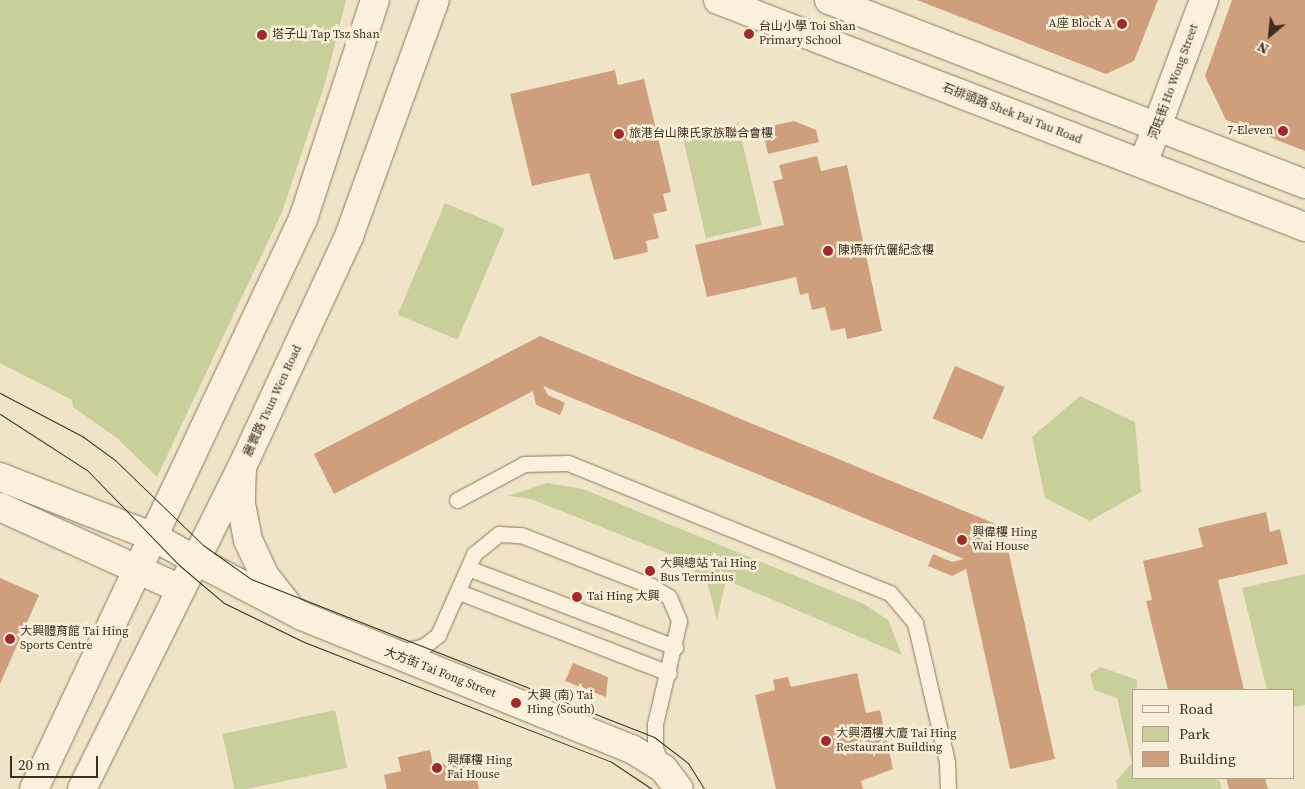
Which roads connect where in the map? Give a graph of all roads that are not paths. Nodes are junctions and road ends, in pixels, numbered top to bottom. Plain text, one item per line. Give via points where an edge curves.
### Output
1 (375, 0) edge
2 (435, 0) edge
3 (718, 0) edge
4 (829, 0) edge
5 (1204, 0) edge
6 (1158, 127) junction
7 (1143, 164) junction
8 (1305, 184) edge
9 (1305, 228) edge
10 (242, 467) junction
11 (0, 477) edge
12 (457, 500) dead end
13 (0, 507) edge
14 (154, 536) junction
15 (195, 560) junction
16 (468, 568) junction
17 (138, 569) junction
18 (181, 589) junction
19 (459, 592) junction
20 (302, 616) junction
21 (675, 648) junction
22 (381, 650) junction
23 (669, 673) junction
24 (671, 779) edge
25 (34, 789) edge
26 (82, 789) edge
27 (948, 789) edge

1 - 14 main road via 303,219
2 - 10 main road, 震寰路 Tsun Wen Road via 349,236
3 - 7 main road, 石排頭路 Shek Pai Tau Road
4 - 6 main road
5 - 6 main road, 河旺街 Ho Wong Street
6 - 7 main road, 河旺街 Ho Wong Street
6 - 8 main road
7 - 9 main road, 石排頭路 Shek Pai Tau Road
10 - 15 main road, 震寰路 Tsun Wen Road
10 - 20 main road, 大方街 Tai Fong Street via 241,504 248,540 275,591
11 - 14 main road, 大方街 Tai Fong Street
12 - 27 lane via 524,464 568,462 890,594 915,624 947,762
13 - 17 main road
14 - 15 main road, 大方街 Tai Fong Street
14 - 17 main road
15 - 18 main road, 震寰路 Tsun Wen Road
15 - 20 main road, 大方街 Tai Fong Street
16 - 19 lane
16 - 21 lane
16 - 21 lane via 489,538 521,535 662,591 678,612
17 - 18 main road
17 - 25 main road
18 - 26 main road, 震寰路 Tsun Wen Road
19 - 22 lane via 448,620 424,646 410,652
19 - 23 lane
20 - 22 main road, 大方街 Tai Fong Street
21 - 23 lane
22 - 24 main road, 大方街 Tai Fong Street via 617,743
23 - 24 lane via 654,737

